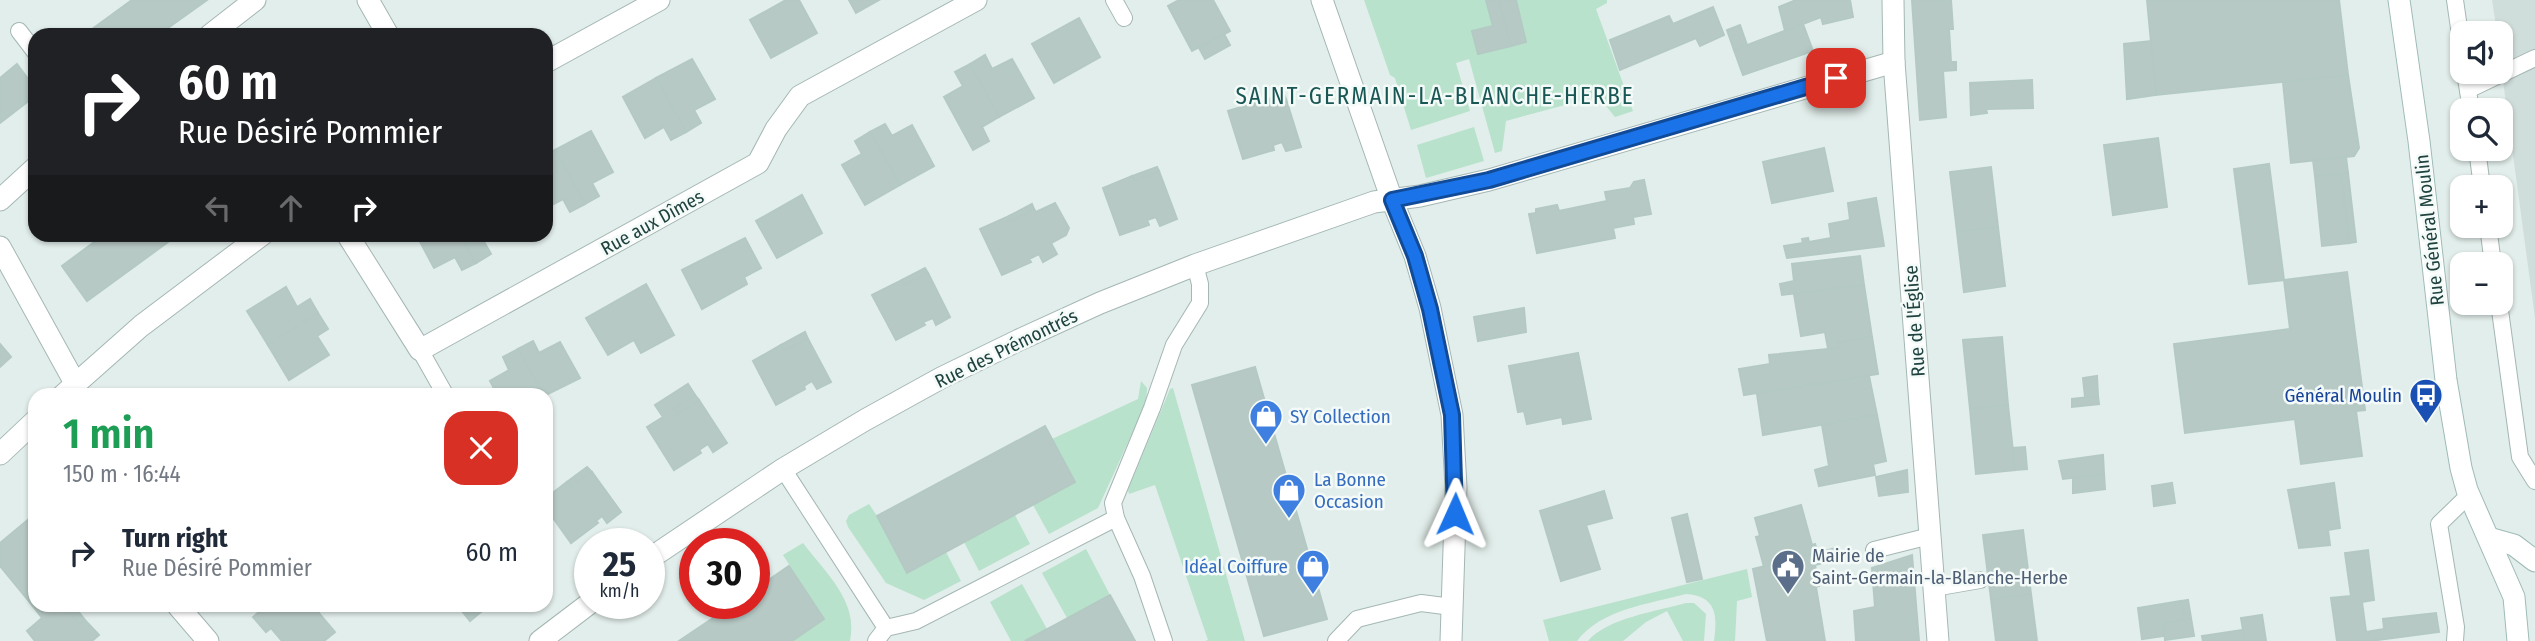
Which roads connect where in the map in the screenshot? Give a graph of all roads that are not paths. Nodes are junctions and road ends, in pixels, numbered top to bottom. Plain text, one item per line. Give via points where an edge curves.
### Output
1 (256, 0) edge
2 (368, 0) edge
3 (659, 0) edge
4 (976, 0) edge
5 (1114, 0) edge
6 (1322, 0) edge
7 (1893, 0) edge
8 (2399, 0) edge
9 (2455, 0) edge
10 (1124, 18) dead end
11 (2458, 21) edge
12 (219, 28) edge
13 (384, 28) edge
14 (19, 31) dead end
15 (28, 43) edge
16 (553, 58) edge
17 (2535, 58) edge
18 (1894, 62) junction
19 (2467, 84) edge
20 (2468, 90) junction
21 (2469, 98) edge
22 (28, 174) edge
23 (0, 200) edge
24 (1392, 200) junction
25 (252, 242) edge
26 (352, 242) edge
27 (0, 247) edge
28 (1195, 265) junction
29 (2501, 315) edge
30 (420, 350) junction
31 (68, 388) edge
32 (69, 388) edge
33 (441, 388) edge
34 (28, 432) edge
35 (0, 454) edge
36 (783, 470) junction
37 (2535, 481) edge
38 (2469, 495) junction
39 (1116, 518) junction
40 (1930, 536) junction
41 (2489, 538) junction
42 (665, 548) edge
43 (1874, 550) dead end
44 (2535, 561) edge
45 (1980, 580) dead end
46 (1934, 588) junction
47 (1452, 607) junction
48 (182, 612) edge
49 (574, 615) edge
50 (2535, 625) edge
51 (886, 628) junction
52 (208, 641) edge
53 (540, 641) edge
54 (876, 641) edge
55 (1164, 641) edge
56 (1336, 641) edge
57 (1451, 641) edge
58 (1938, 641) edge
59 (2455, 641) edge
60 (2521, 641) edge

1 - 12 street
2 - 13 street
3 - 16 street
4 - 30 street, Rue aux Dîmes via 800,96 758,163
5 - 10 lane
6 - 24 street
7 - 18 street, Rue de l'Église
8 - 38 street, Rue Général Moulin via 2446,380
9 - 11 lane
14 - 15 lane
17 - 20 lane
18 - 24 street, Rue des Prémontrés via 1489,180
18 - 40 street, Rue de l'Église
19 - 20 lane
20 - 21 lane
22 - 23 street
24 - 28 street, Rue des Prémontrés via 1374,202
24 - 47 street via 1419,269 1452,415 1456,487
25 - 32 street via 141,326
26 - 30 street
27 - 31 street
28 - 36 street, Rue des Prémontrés via 1088,308 941,378
28 - 39 lane via 1200,303 1174,345 1113,503
29 - 37 lane via 2520,457
30 - 33 lane
34 - 35 street
36 - 42 street, Rue des Prémontrés
36 - 51 lane
38 - 41 street, Rue Général Moulin
38 - 59 lane via 2439,524
39 - 51 lane via 916,621
39 - 55 lane
40 - 43 lane
40 - 46 street, Rue de l'Église
41 - 44 street via 2514,545
41 - 60 street, Rue Général Moulin via 2514,597
45 - 46 lane
46 - 58 street, Rue de l'Église
47 - 56 lane via 1421,603 1357,619
47 - 57 street
48 - 52 street
49 - 53 street
50 - 60 street
51 - 54 lane

